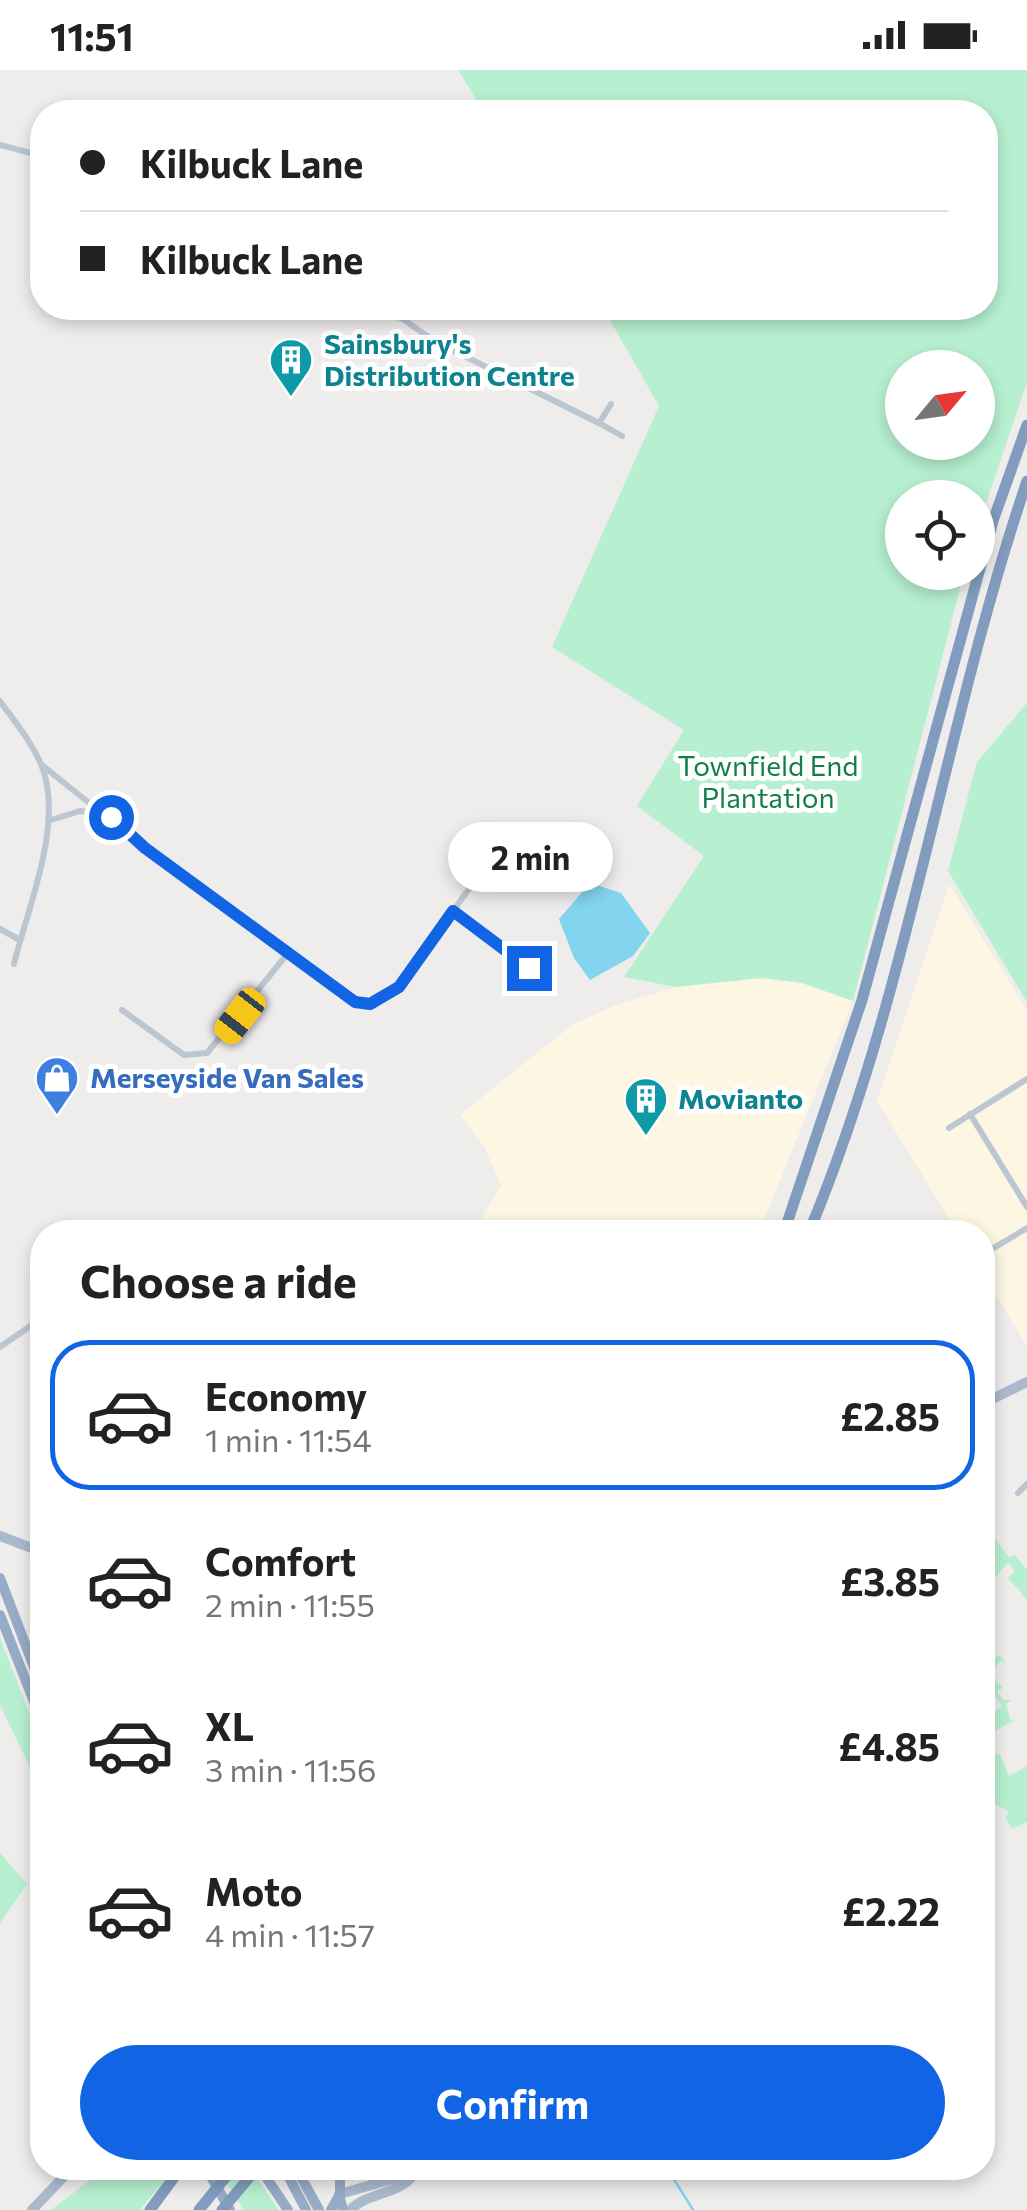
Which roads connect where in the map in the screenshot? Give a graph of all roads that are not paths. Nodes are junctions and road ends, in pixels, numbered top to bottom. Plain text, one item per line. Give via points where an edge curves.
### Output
1 (0, 146) edge
2 (30, 153) edge
3 (406, 320) edge
4 (611, 404) dead end
5 (599, 423) junction
6 (1027, 425) edge
7 (622, 436) dead end
8 (1027, 481) edge
9 (0, 700) edge
10 (42, 765) junction
11 (111, 817) junction
12 (51, 820) junction
13 (513, 827) dead end
14 (453, 911) junction
15 (0, 929) edge
16 (20, 940) junction
17 (288, 953) junction
18 (14, 964) dead end
19 (529, 968) dead end
20 (122, 1010) dead end
21 (1027, 1079) edge
22 (970, 1114) junction
23 (949, 1128) dead end
24 (1027, 1207) edge
25 (788, 1220) edge
26 (812, 1220) edge
27 (1027, 1228) edge
28 (995, 1247) edge
29 (30, 1326) edge
30 (0, 1347) edge
31 (1027, 1382) edge
32 (995, 1398) edge
33 (1027, 1484) edge
34 (1018, 1493) dead end
35 (0, 1536) edge
36 (30, 1547) edge
37 (0, 1578) edge
38 (0, 1614) edge
39 (30, 1657) edge
40 (30, 1691) edge
41 (61, 2180) edge
42 (173, 2180) edge
43 (212, 2180) edge
44 (222, 2180) edge
45 (251, 2180) edge
46 (268, 2180) edge
47 (290, 2180) edge
48 (303, 2180) edge
49 (340, 2180) edge
50 (383, 2180) edge
51 (406, 2180) edge
52 (388, 2181) joint
53 (340, 2194) junction
54 (32, 2210) edge
55 (150, 2210) edge
56 (198, 2210) edge
57 (226, 2210) edge
58 (288, 2210) edge
59 (306, 2210) edge
60 (319, 2210) edge
61 (330, 2210) edge
62 (346, 2210) edge

1 - 2 street
3 - 5 street via 434,341
4 - 5 street
5 - 7 street
6 - 25 highway via 994,521 862,1000
8 - 26 highway via 973,658 897,970
9 - 10 street
10 - 11 street
10 - 12 street
11 - 12 street via 80,811
11 - 17 street
12 - 16 street
13 - 14 street
14 - 17 street via 399,987 370,1004 355,1002
14 - 19 street
15 - 16 street
16 - 18 street
17 - 20 street via 207,1053 184,1055
21 - 22 street
22 - 23 street
22 - 24 street
27 - 28 street
29 - 30 street
31 - 32 main road
33 - 34 street
35 - 36 main road
37 - 39 highway
38 - 40 highway
41 - 54 main road
42 - 55 highway
43 - 57 highway
44 - 56 highway
45 - 57 highway
46 - 58 highway
47 - 59 highway
48 - 60 highway
49 - 53 highway
50 - 52 main road
51 - 62 main road
52 - 53 main road
53 - 61 highway
53 - 62 highway

